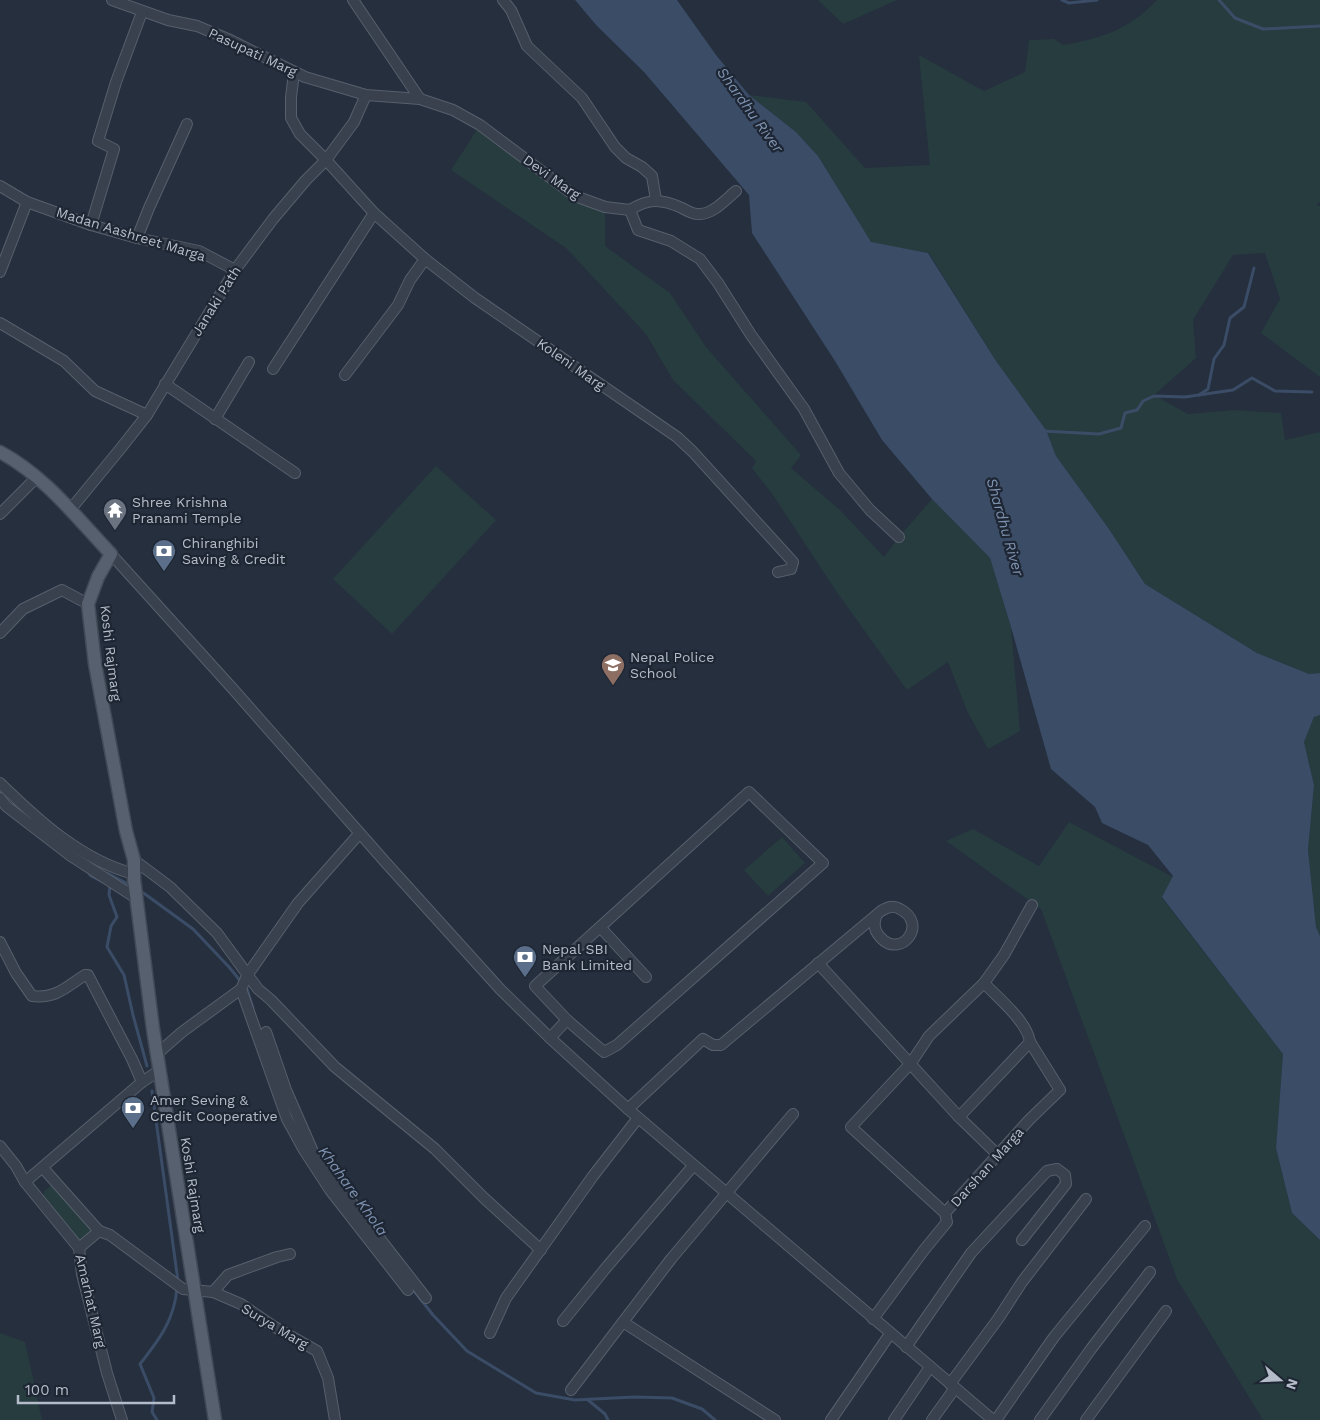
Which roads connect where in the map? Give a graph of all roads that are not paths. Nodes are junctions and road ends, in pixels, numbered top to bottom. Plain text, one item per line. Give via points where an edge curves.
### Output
1 (112, 0) edge
2 (353, 0) edge
3 (503, 0) edge
4 (142, 12) junction
5 (294, 72) junction
6 (366, 94) junction
7 (420, 100) junction
8 (187, 124) dead end
9 (326, 160) junction
10 (0, 186) edge
11 (736, 191) dead end
12 (656, 200) junction
13 (27, 202) junction
14 (630, 210) junction
15 (374, 213) junction
16 (91, 225) junction
17 (137, 238) junction
18 (425, 259) junction
19 (234, 270) junction
20 (0, 272) edge
21 (0, 322) edge
22 (249, 362) dead end
23 (274, 368) dead end
24 (344, 374) dead end
25 (165, 384) junction
26 (147, 415) junction
27 (215, 419) junction
28 (2, 456) edge
29 (295, 473) dead end
30 (38, 477) junction
31 (70, 510) junction
32 (0, 514) edge
33 (899, 537) dead end
34 (111, 554) junction
35 (778, 572) dead end
36 (88, 604) junction
37 (0, 633) edge
38 (0, 783) edge
39 (0, 798) edge
40 (359, 834) junction
41 (134, 860) junction
42 (134, 876) junction
43 (136, 897) junction
44 (1032, 905) dead end
45 (876, 917) dead end
46 (600, 927) junction
47 (0, 942) edge
48 (818, 963) junction
49 (646, 977) dead end
50 (245, 982) junction
51 (984, 983) junction
52 (567, 1020) junction
53 (266, 1032) dead end
54 (550, 1038) junction
55 (1030, 1042) junction
56 (158, 1053) junction
57 (911, 1063) junction
58 (160, 1070) junction
59 (142, 1082) junction
60 (628, 1109) junction
61 (793, 1114) dead end
62 (959, 1117) junction
63 (638, 1118) junction
64 (301, 1135) junction
65 (0, 1146) edge
66 (998, 1155) junction
67 (0, 1157) edge
68 (16, 1166) junction
69 (693, 1166) junction
70 (43, 1168) junction
71 (25, 1182) junction
72 (726, 1194) junction
73 (1086, 1199) dead end
74 (945, 1213) junction
75 (1145, 1226) dead end
76 (99, 1231) junction
77 (1022, 1240) dead end
78 (79, 1248) junction
79 (541, 1250) junction
80 (290, 1254) dead end
81 (1150, 1272) dead end
82 (188, 1289) junction
83 (408, 1290) dead end
84 (213, 1292) junction
85 (426, 1298) dead end
86 (1166, 1311) dead end
87 (873, 1319) junction
88 (563, 1321) dead end
89 (623, 1322) junction
90 (490, 1333) dead end
91 (890, 1334) junction
92 (906, 1347) junction
93 (930, 1367) junction
94 (953, 1386) junction
95 (571, 1390) dead end
96 (991, 1419) edge
97 (122, 1420) edge
98 (215, 1420) edge
99 (335, 1420) edge
100 (775, 1420) edge
101 (831, 1420) edge
102 (894, 1420) edge
103 (932, 1420) edge
104 (1040, 1420) edge
105 (1086, 1420) edge

1 - 4 street, Pasupati Marg
2 - 7 street
3 - 12 street via 528,46 582,98 626,158 652,176
4 - 5 street, Pasupati Marg via 197,26
4 - 16 street via 98,140 114,149
5 - 6 street, Pasupati Marg
5 - 9 street, Koleni Marg via 291,118 300,134
6 - 7 street, Pasupati Marg
6 - 9 street, Janaki Path via 354,122
7 - 14 street, Devi Marg via 453,110 480,125 575,196 605,207
8 - 17 street
9 - 15 street, Koleni Marg
9 - 19 street, Janaki Path via 273,219
10 - 13 street, Madan Aashreet Marga
11 - 12 street via 714,210 702,215
12 - 14 street, Devi Marg
13 - 16 street, Madan Aashreet Marga
13 - 20 street
14 - 33 street via 638,230 671,241 700,259 804,409 839,473 870,510
15 - 18 street, Koleni Marg
15 - 23 street
16 - 17 street, Madan Aashreet Marga
17 - 19 street, Madan Aashreet Marga via 198,251
18 - 24 street via 398,305
18 - 35 street, Koleni Marg via 475,298 677,437 793,562 791,569
19 - 25 street, Janaki Path
21 - 26 street via 59,357 96,391
22 - 27 street
25 - 26 street, Janaki Path
25 - 27 street
26 - 31 street, Janaki Path
27 - 29 street
28 - 30 main road
30 - 31 main road
30 - 32 street
31 - 34 main road
34 - 36 main road, Koshi Rajmarg via 98,576
34 - 40 street
36 - 37 street via 62,590 23,609
36 - 41 main road, Koshi Rajmarg via 97,674
38 - 42 street via 74,846 96,860
39 - 43 street via 71,856
40 - 50 street via 298,903
40 - 54 street via 500,989
41 - 42 main road, Koshi Rajmarg
41 - 50 street via 170,887 217,933
42 - 43 main road, Koshi Rajmarg
43 - 56 main road, Koshi Rajmarg
44 - 51 street
45 - 48 street
46 - 49 street
46 - 52 street via 534,986
46 - 52 street via 749,792 823,863 611,1048 604,1052
47 - 59 street via 32,996 53,995 88,975
48 - 57 street
48 - 60 street via 721,1045 713,1045 703,1039
50 - 56 street
50 - 64 street via 287,1119
50 - 79 street via 272,1000 335,1067 435,1149
51 - 55 street via 1014,1014 1029,1034
51 - 57 street via 929,1036
52 - 54 street
53 - 64 street
54 - 60 street
55 - 62 street
55 - 66 street, Darshan Marga via 1060,1090
56 - 58 main road, Koshi Rajmarg
57 - 62 street
57 - 74 street via 851,1127
58 - 59 street
58 - 82 main road, Koshi Rajmarg
59 - 70 street
60 - 63 street
61 - 72 street
62 - 66 street
63 - 69 street
63 - 79 street
64 - 83 street via 330,1190
64 - 85 street
65 - 68 street, Amarhat Marg
66 - 74 street, Darshan Marga
67 - 68 street
68 - 71 street, Amarhat Marg
69 - 72 street
69 - 88 street
70 - 71 street
70 - 76 street
71 - 78 street, Amarhat Marg
72 - 87 street
72 - 89 street
73 - 94 street via 1022,1282
74 - 87 street, Darshan Marga via 947,1222
75 - 96 street
76 - 78 street
76 - 82 street via 110,1235 173,1283
77 - 92 street via 1066,1184 1065,1176 1057,1169 1047,1171 971,1253
78 - 97 street, Amarhat Marg via 82,1274
79 - 90 street via 506,1298
80 - 84 street via 228,1276
81 - 104 street
82 - 84 street, Surya Marg
82 - 98 main road, Koshi Rajmarg
84 - 99 street, Surya Marg via 241,1304 316,1351 328,1378
86 - 105 street
87 - 91 street
89 - 95 street
89 - 100 street
91 - 92 street
91 - 101 street
92 - 93 street
93 - 94 street
93 - 102 street
94 - 96 street
94 - 103 street

